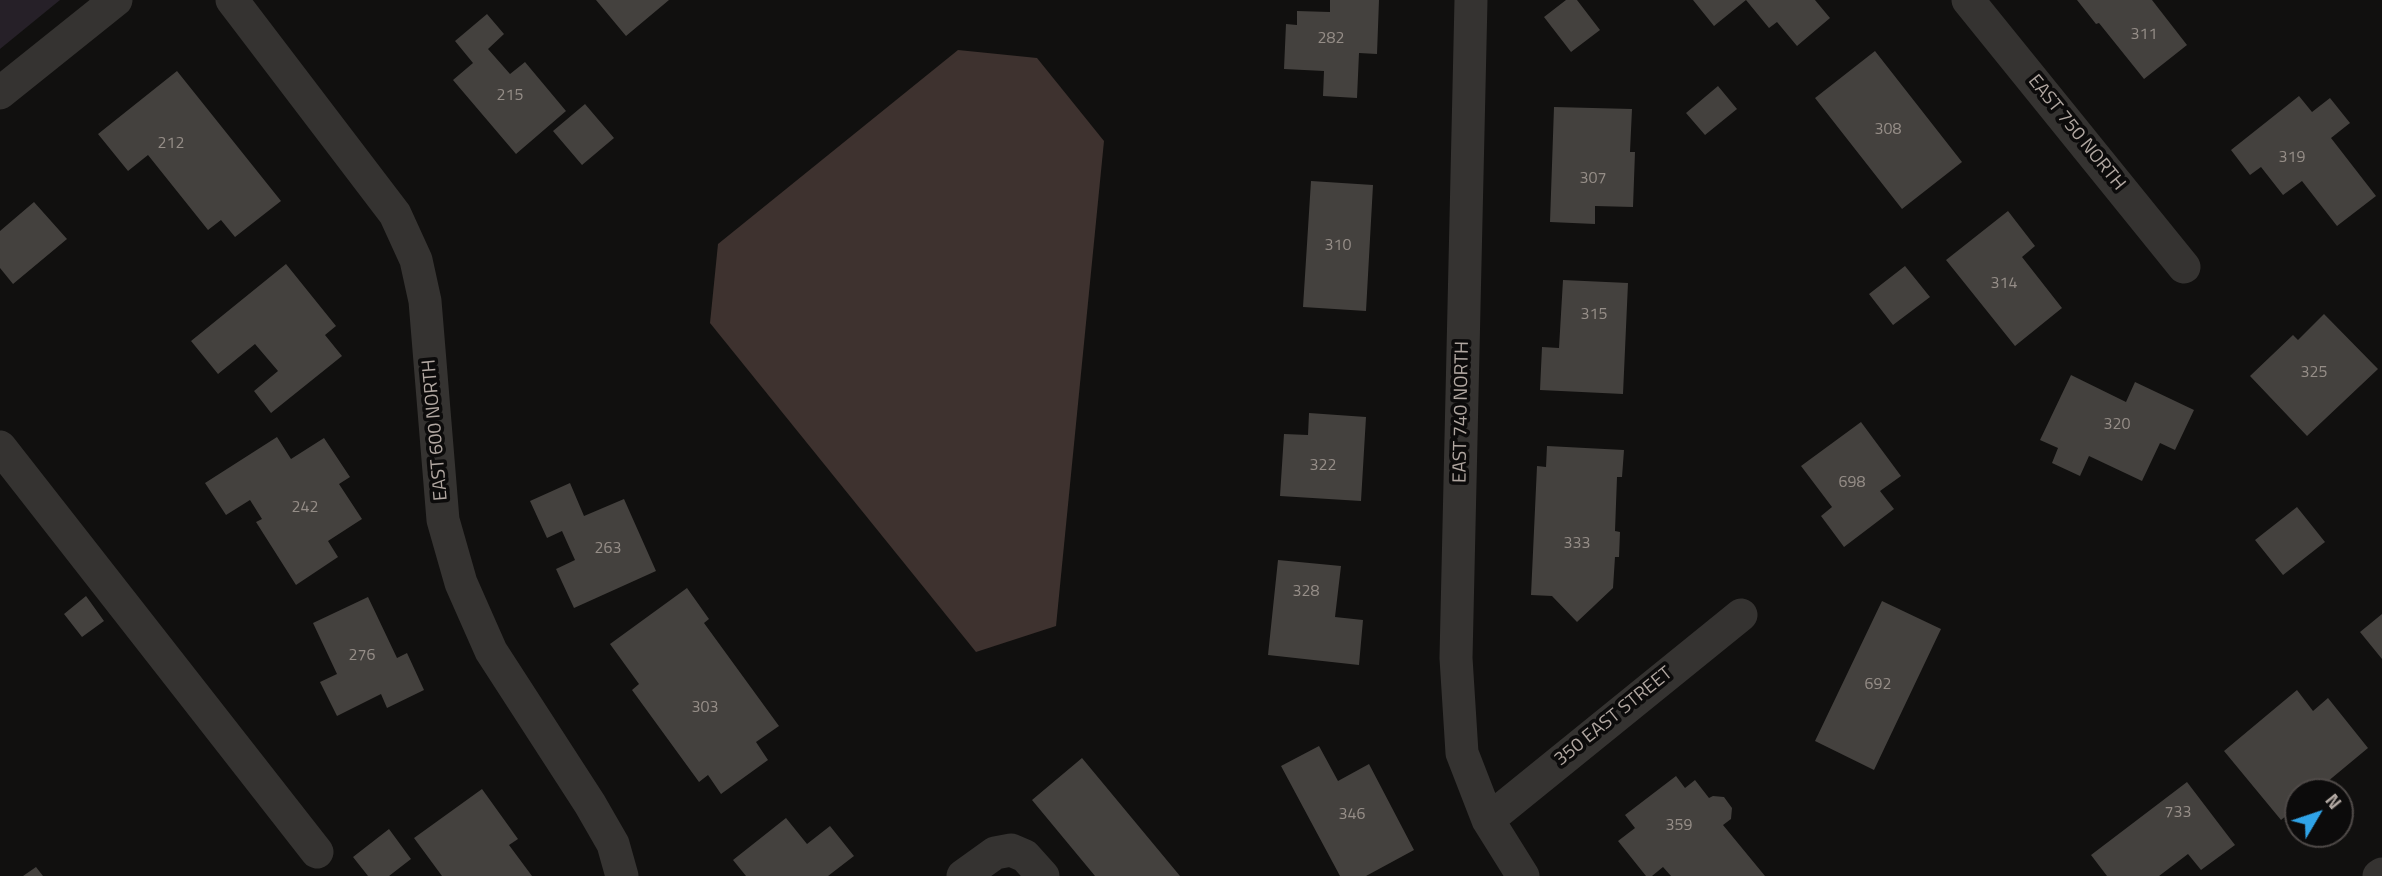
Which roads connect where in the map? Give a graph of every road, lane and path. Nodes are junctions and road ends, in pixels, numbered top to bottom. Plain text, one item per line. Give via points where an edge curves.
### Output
1 (117, 0) edge
2 (232, 0) edge
3 (1471, 0) edge
4 (1968, 0) edge
5 (0, 93) edge
6 (2184, 267) dead end
7 (0, 447) edge
8 (1741, 615) dead end
9 (1488, 820) junction
10 (317, 852) dead end
11 (622, 876) edge
12 (963, 876) edge
13 (1043, 876) edge
14 (1523, 876) edge

1 - 5 street
2 - 11 street, EAST 600 NORTH via 395,214 416,260 425,301 443,520 461,583 491,651 613,844
3 - 9 street, EAST 740 NORTH via 1456,658 1462,753
4 - 6 street, EAST 750 NORTH
7 - 10 street
8 - 9 street, 350 EAST STREET
9 - 14 street, EAST 740 NORTH
12 - 13 street via 995,853 1011,850 1025,856

